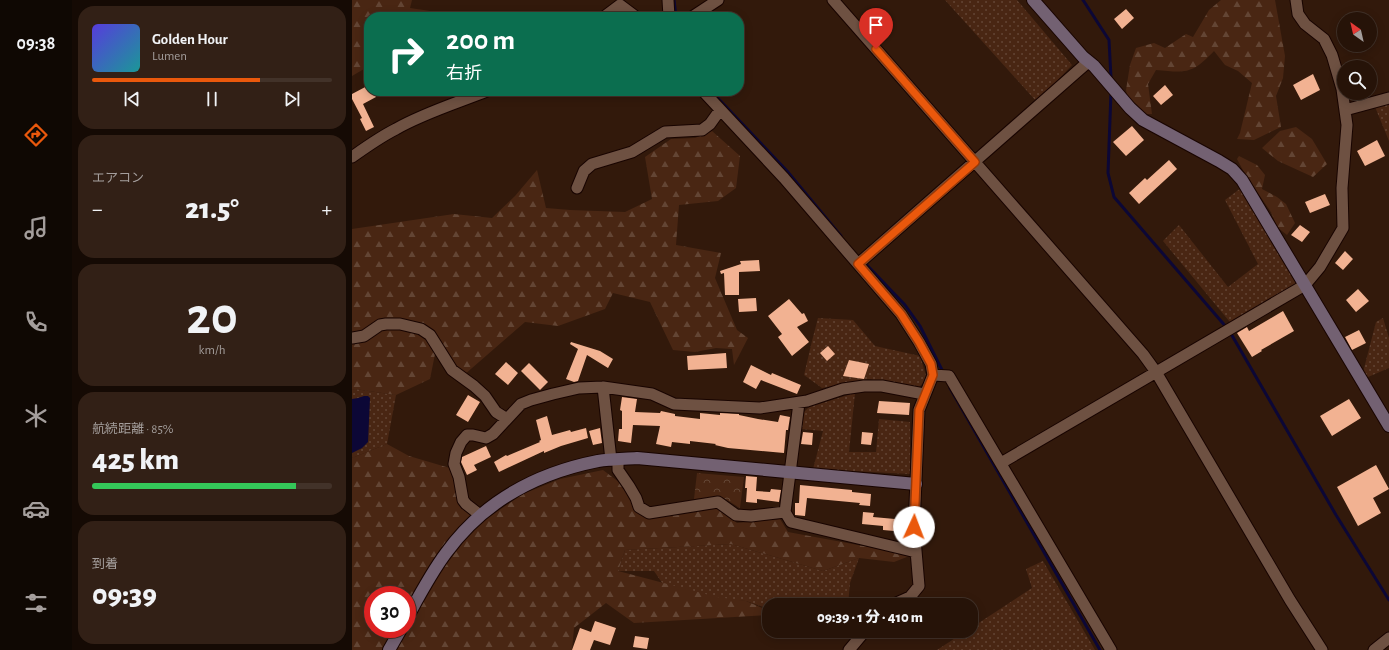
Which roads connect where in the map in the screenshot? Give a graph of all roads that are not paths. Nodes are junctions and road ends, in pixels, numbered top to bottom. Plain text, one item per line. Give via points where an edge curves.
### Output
1 (668, 0) edge
2 (718, 0) edge
3 (833, 0) edge
4 (1296, 0) edge
5 (1036, 1) edge
6 (611, 12) edge
7 (629, 12) edge
8 (669, 12) edge
9 (700, 12) edge
10 (1088, 62) junction
11 (474, 96) edge
12 (707, 96) edge
13 (1389, 98) edge
14 (720, 110) junction
15 (1345, 110) junction
16 (352, 157) edge
17 (975, 162) junction
18 (577, 188) dead end
19 (858, 264) junction
20 (1305, 285) junction
21 (352, 338) edge
22 (1156, 372) junction
23 (933, 375) junction
24 (603, 387) junction
25 (924, 394) junction
26 (799, 402) junction
27 (507, 419) junction
28 (1389, 426) edge
29 (614, 460) junction
30 (1001, 463) junction
31 (790, 472) junction
32 (916, 484) junction
33 (785, 512) junction
34 (480, 515) junction
35 (916, 552) junction
36 (908, 598) edge
37 (416, 602) edge
38 (396, 638) edge
39 (859, 638) edge
40 (1389, 638) edge
41 (389, 650) edge
42 (849, 650) edge
43 (1111, 650) edge
44 (1322, 650) edge
45 (1374, 650) edge

1 - 8 street
2 - 9 street
3 - 17 street
4 - 15 street via 1298,14 1305,24 1324,39 1332,55
5 - 10 street
6 - 7 street via 620,5
10 - 17 street
10 - 20 street via 1143,120 1232,169 1242,180
11 - 16 street via 397,128
12 - 14 street
13 - 15 street
14 - 18 street via 702,130 666,132 632,152 592,164 584,171
14 - 19 street via 784,178
15 - 20 street via 1347,125 1342,188 1343,228 1320,267
17 - 19 street
17 - 22 street
19 - 23 street via 901,314 931,364
20 - 22 street
20 - 28 street
21 - 27 street via 364,336 376,327 386,324 421,329 430,335 452,370 474,386 496,412
22 - 30 street
22 - 44 street
23 - 25 street
23 - 30 street via 949,376
24 - 26 street via 652,394 674,404 760,408
24 - 27 street via 579,388 531,400 521,404
24 - 29 street
25 - 26 street via 882,386 864,386 843,389
25 - 32 street via 919,410
26 - 31 street
27 - 34 street via 486,438 467,435 460,442 456,453 454,464 460,477 463,500
29 - 31 street via 637,458
29 - 33 street via 639,507 649,513 718,502 736,515
29 - 34 street via 572,467 549,474 524,485
30 - 43 street
31 - 32 street
31 - 33 street
32 - 35 street
33 - 35 street via 791,522
34 - 37 street via 447,552
35 - 36 street via 920,586
38 - 41 street
39 - 42 street
40 - 45 street

